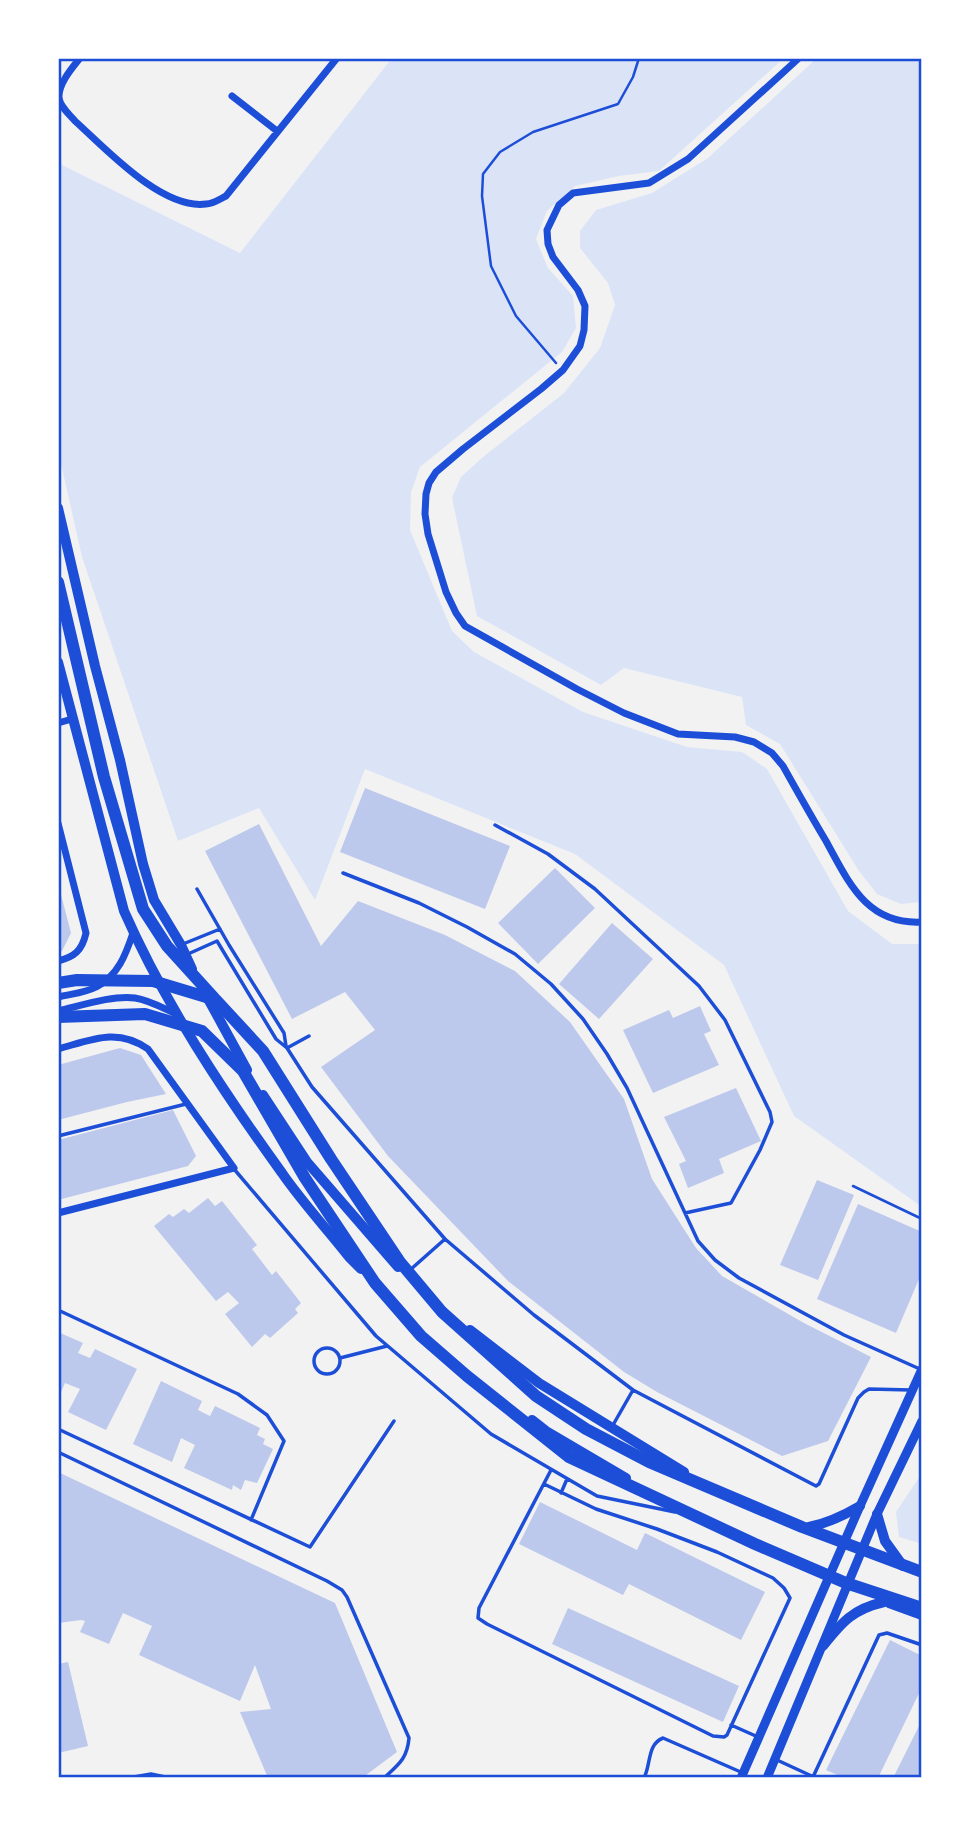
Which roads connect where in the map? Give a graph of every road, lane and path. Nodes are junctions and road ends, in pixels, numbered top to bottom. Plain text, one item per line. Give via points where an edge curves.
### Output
1 (80, 58) edge
2 (337, 58) edge
3 (639, 58) edge
4 (799, 58) edge
5 (232, 96) dead end
6 (277, 131) junction
7 (563, 370) junction
8 (58, 508) edge
9 (58, 582) edge
10 (58, 662) edge
11 (62, 694) edge
12 (72, 719) junction
13 (58, 723) edge
14 (58, 823) edge
15 (495, 825) dead end
16 (342, 873) dead end
17 (197, 889) dead end
18 (922, 922) edge
19 (220, 929) junction
20 (133, 933) junction
21 (183, 950) junction
22 (58, 961) edge
23 (58, 983) edge
24 (58, 997) edge
25 (216, 999) junction
26 (58, 1011) edge
27 (177, 1014) junction
28 (58, 1017) edge
29 (309, 1036) dead end
30 (287, 1048) junction
31 (58, 1049) edge
32 (186, 1104) junction
33 (58, 1136) edge
34 (234, 1168) junction
35 (853, 1186) dead end
36 (58, 1213) edge
37 (685, 1213) junction
38 (922, 1219) edge
39 (445, 1239) junction
40 (404, 1275) junction
41 (58, 1310) edge
42 (387, 1346) junction
43 (340, 1358) junction
44 (922, 1370) edge
45 (633, 1390) junction
46 (913, 1390) junction
47 (394, 1421) dead end
48 (922, 1421) edge
49 (611, 1427) junction
50 (58, 1429) edge
51 (58, 1452) edge
52 (551, 1469) junction
53 (568, 1479) junction
54 (544, 1484) junction
55 (561, 1493) junction
56 (860, 1506) junction
57 (684, 1514) junction
58 (877, 1514) junction
59 (251, 1520) junction
60 (809, 1527) junction
61 (845, 1542) junction
62 (862, 1550) junction
63 (905, 1569) junction
64 (922, 1574) edge
65 (830, 1578) junction
66 (848, 1585) junction
67 (884, 1602) junction
68 (922, 1608) edge
69 (922, 1615) edge
70 (922, 1645) edge
71 (823, 1646) junction
72 (732, 1725) junction
73 (759, 1737) junction
74 (775, 1759) junction
75 (742, 1776) edge
76 (814, 1777) edge
77 (128, 1778) edge
78 (170, 1778) edge
79 (384, 1778) edge
80 (644, 1778) edge
81 (767, 1778) edge

1 - 6 street via 62,86 59,98 64,110 150,187 173,198 195,205 226,196
2 - 6 street
3 - 7 path via 618,104 533,132 500,152 483,174 491,266 516,316
4 - 7 street via 688,159 649,183 573,192 559,205 547,230 548,244 585,306 580,346
5 - 6 street
7 - 18 street via 463,449 429,484 425,502 428,534 456,613 465,626 624,713 678,734 735,737 772,753 854,891 878,913 894,920
8 - 21 main road via 143,864 154,900
9 - 25 highway via 104,777 143,909 167,946
10 - 11 main road
11 - 12 main road
12 - 13 street
12 - 20 main road
14 - 22 street via 86,933 73,957
15 - 37 lane via 548,854 652,941 699,986 725,1020 745,1060 772,1122 731,1203
16 - 37 lane via 467,927 515,954 551,984 583,1019 627,1088
17 - 19 lane
19 - 21 lane
19 - 30 lane via 284,1033
20 - 24 street via 125,956 106,980 95,988
20 - 27 main road
21 - 30 lane via 217,941 276,1039
21 - 40 main road via 244,1066 307,1162
23 - 25 highway via 153,981
25 - 64 highway via 263,1051 400,1262 442,1312 536,1396 649,1462
26 - 27 street via 135,998
27 - 57 main road via 282,1174 349,1256 434,1345 546,1431
28 - 68 highway via 145,1014 202,1031 243,1071 306,1178 382,1292 421,1336 569,1457 789,1559
29 - 30 lane
30 - 39 lane via 312,1087
31 - 32 street via 104,1037 131,1040 148,1049
32 - 33 lane
32 - 34 street
34 - 36 street
34 - 42 lane
35 - 38 path
37 - 44 lane via 698,1241 739,1278 844,1335
39 - 40 lane
39 - 45 lane via 534,1315
40 - 49 main road via 417,1290 539,1382
41 - 59 lane via 238,1394 267,1415 284,1441
42 - 43 lane
42 - 52 lane via 491,1434
43 - 43 lane via 338,1368 330,1374 320,1372 314,1364 316,1354 324,1348 334,1350
44 - 46 street
45 - 46 lane via 816,1486 863,1392
45 - 49 lane
46 - 56 street
47 - 59 lane via 310,1547
48 - 58 street
49 - 60 main road via 692,1477
50 - 59 lane
51 - 79 lane via 342,1590 409,1738 402,1761
52 - 53 lane
52 - 54 lane
53 - 55 lane
53 - 57 lane via 597,1496
54 - 55 lane
54 - 72 lane via 479,1608 478,1618 713,1736 724,1737
55 - 72 lane via 717,1552 785,1588 790,1598
56 - 60 main road via 826,1524
56 - 61 street
57 - 65 main road
58 - 62 street
58 - 63 main road via 885,1541
60 - 61 main road
61 - 62 main road
61 - 65 street
62 - 63 main road
62 - 66 street
63 - 64 main road
65 - 66 main road
65 - 73 street
66 - 67 main road
66 - 71 street
67 - 69 main road
67 - 71 main road via 852,1615
70 - 76 lane via 887,1633 879,1635
71 - 74 street
72 - 73 lane
73 - 75 street
74 - 76 lane
74 - 81 street
75 - 80 lane via 663,1738 652,1746
77 - 78 lane via 151,1774

